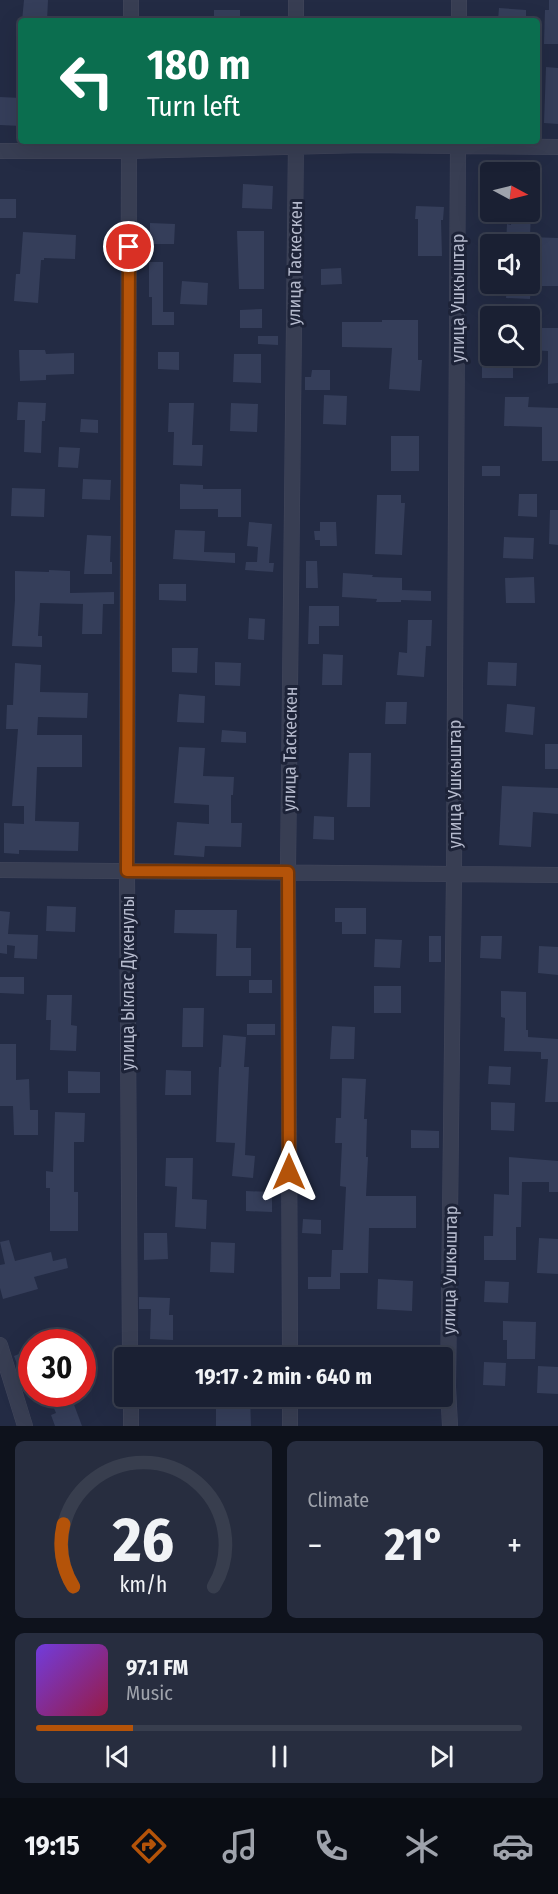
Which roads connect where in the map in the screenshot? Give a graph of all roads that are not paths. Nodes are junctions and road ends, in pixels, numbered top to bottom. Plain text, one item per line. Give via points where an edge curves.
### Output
1 (131, 0) edge
2 (296, 0) edge
3 (459, 0) edge
4 (131, 18) edge
5 (296, 18) edge
6 (459, 18) edge
7 (296, 144) edge
8 (411, 144) edge
9 (458, 144) edge
10 (483, 144) edge
11 (129, 146) edge
12 (558, 147) edge
13 (0, 151) edge
14 (0, 870) edge
15 (127, 871) junction
16 (288, 872) junction
17 (454, 874) junction
18 (558, 875) edge
19 (0, 1345) edge
20 (130, 1347) edge
21 (290, 1347) edge
22 (130, 1407) edge
23 (290, 1407) edge
24 (25, 1426) edge
25 (131, 1426) edge
26 (290, 1426) edge
27 (450, 1426) edge

1 - 4 street
2 - 5 street
3 - 6 street
7 - 8 street
7 - 11 street
7 - 16 street, улица Таскескен
9 - 17 street, улица Ушкыштар
10 - 12 street
11 - 13 street
11 - 15 street, улица Ыклас Дукенулы
14 - 15 street
15 - 16 street
15 - 20 street, улица Ыклас Дукенулы
16 - 17 street
16 - 21 street, улица Таскескен
17 - 18 street
17 - 27 street, улица Ушкыштар
19 - 24 street
22 - 25 street
23 - 26 street

